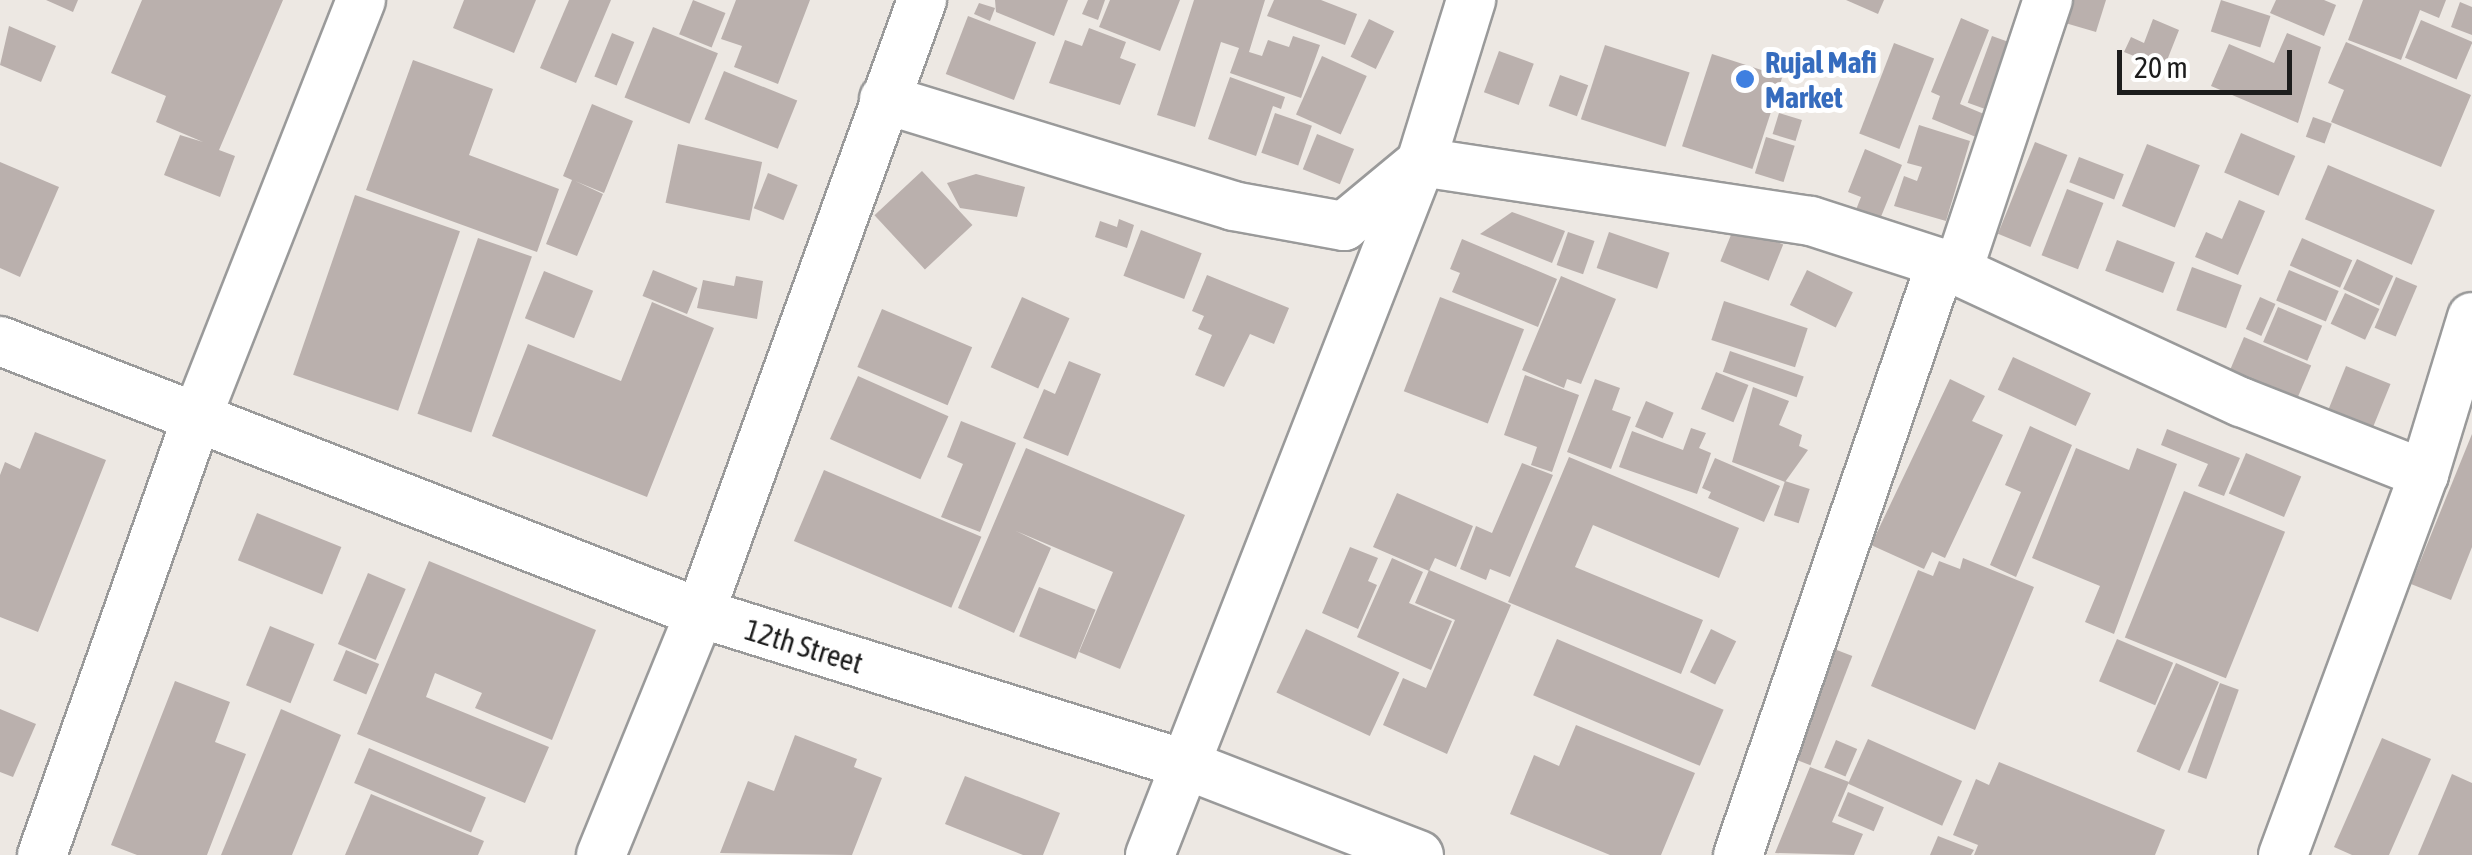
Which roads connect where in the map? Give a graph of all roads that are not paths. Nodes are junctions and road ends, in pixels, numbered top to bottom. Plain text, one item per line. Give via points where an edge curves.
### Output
1 (361, 0) edge
2 (922, 0) edge
3 (1471, 0) edge
4 (2048, 0) edge
5 (884, 99) junction
6 (1421, 162) junction
7 (1949, 266) junction
8 (2472, 317) edge
9 (0, 341) edge
10 (196, 420) junction
11 (2424, 474) junction
12 (700, 613) junction
13 (1184, 764) junction
14 (42, 855) edge
15 (602, 855) edge
16 (1150, 855) edge
17 (1418, 855) edge
18 (1738, 855) edge
19 (2284, 855) edge

1 - 10 street
2 - 5 street
3 - 6 street
4 - 7 street
5 - 6 street via 1233,206 1344,226
5 - 12 street
6 - 7 street via 1812,221
6 - 13 street
7 - 11 street via 2242,402
7 - 18 street
8 - 11 street
9 - 10 street, 12th Street
10 - 12 street, 12th Street
10 - 14 street
11 - 19 street
12 - 13 street, 12th Street
12 - 15 street
13 - 16 street
13 - 17 street, 12th Street

